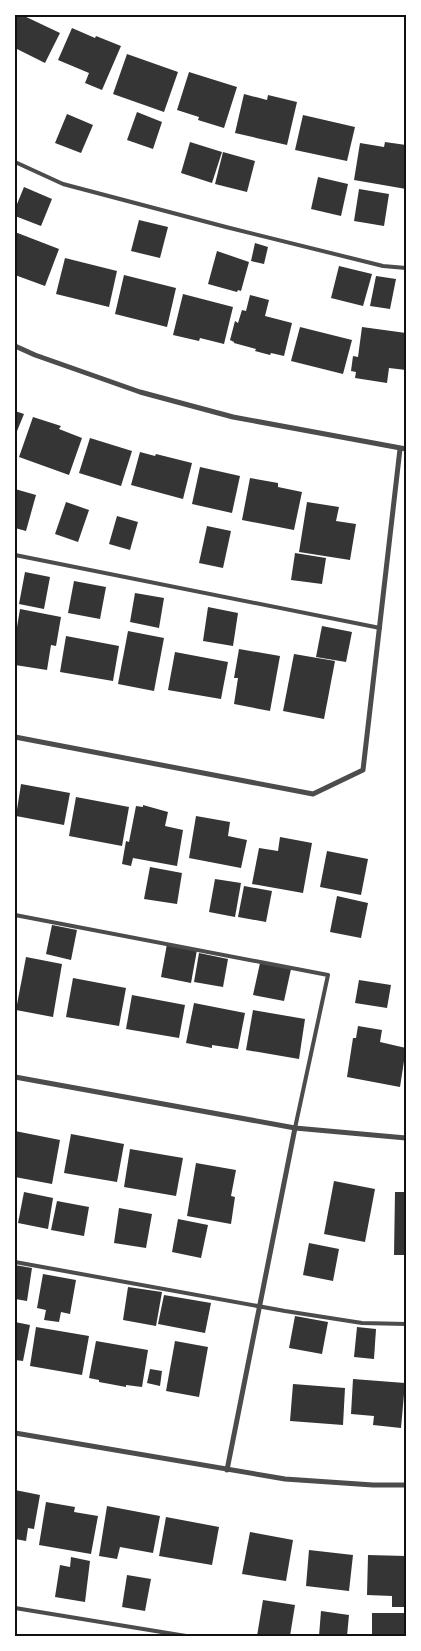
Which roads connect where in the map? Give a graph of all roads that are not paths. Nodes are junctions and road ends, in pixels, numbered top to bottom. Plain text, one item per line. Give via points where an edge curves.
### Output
1 (15, 162) edge
2 (406, 268) edge
3 (15, 346) edge
4 (403, 449) edge
5 (15, 555) edge
6 (380, 628) junction
7 (15, 737) edge
8 (15, 915) edge
9 (15, 1077) edge
10 (295, 1128) junction
11 (406, 1138) edge
12 (15, 1262) edge
13 (259, 1307) junction
14 (406, 1324) edge
15 (15, 1433) edge
16 (227, 1470) junction
17 (406, 1485) edge
18 (15, 1608) edge
19 (186, 1636) edge

1 - 2 lane via 73,187 383,266
3 - 4 street via 140,392 233,417
4 - 6 street
5 - 6 lane
6 - 7 street via 363,770 314,794
8 - 10 lane via 328,975
9 - 10 street
10 - 11 street
10 - 13 street
12 - 13 lane
13 - 14 lane via 362,1323
13 - 16 street
15 - 16 street
16 - 17 street via 284,1479
18 - 19 lane

